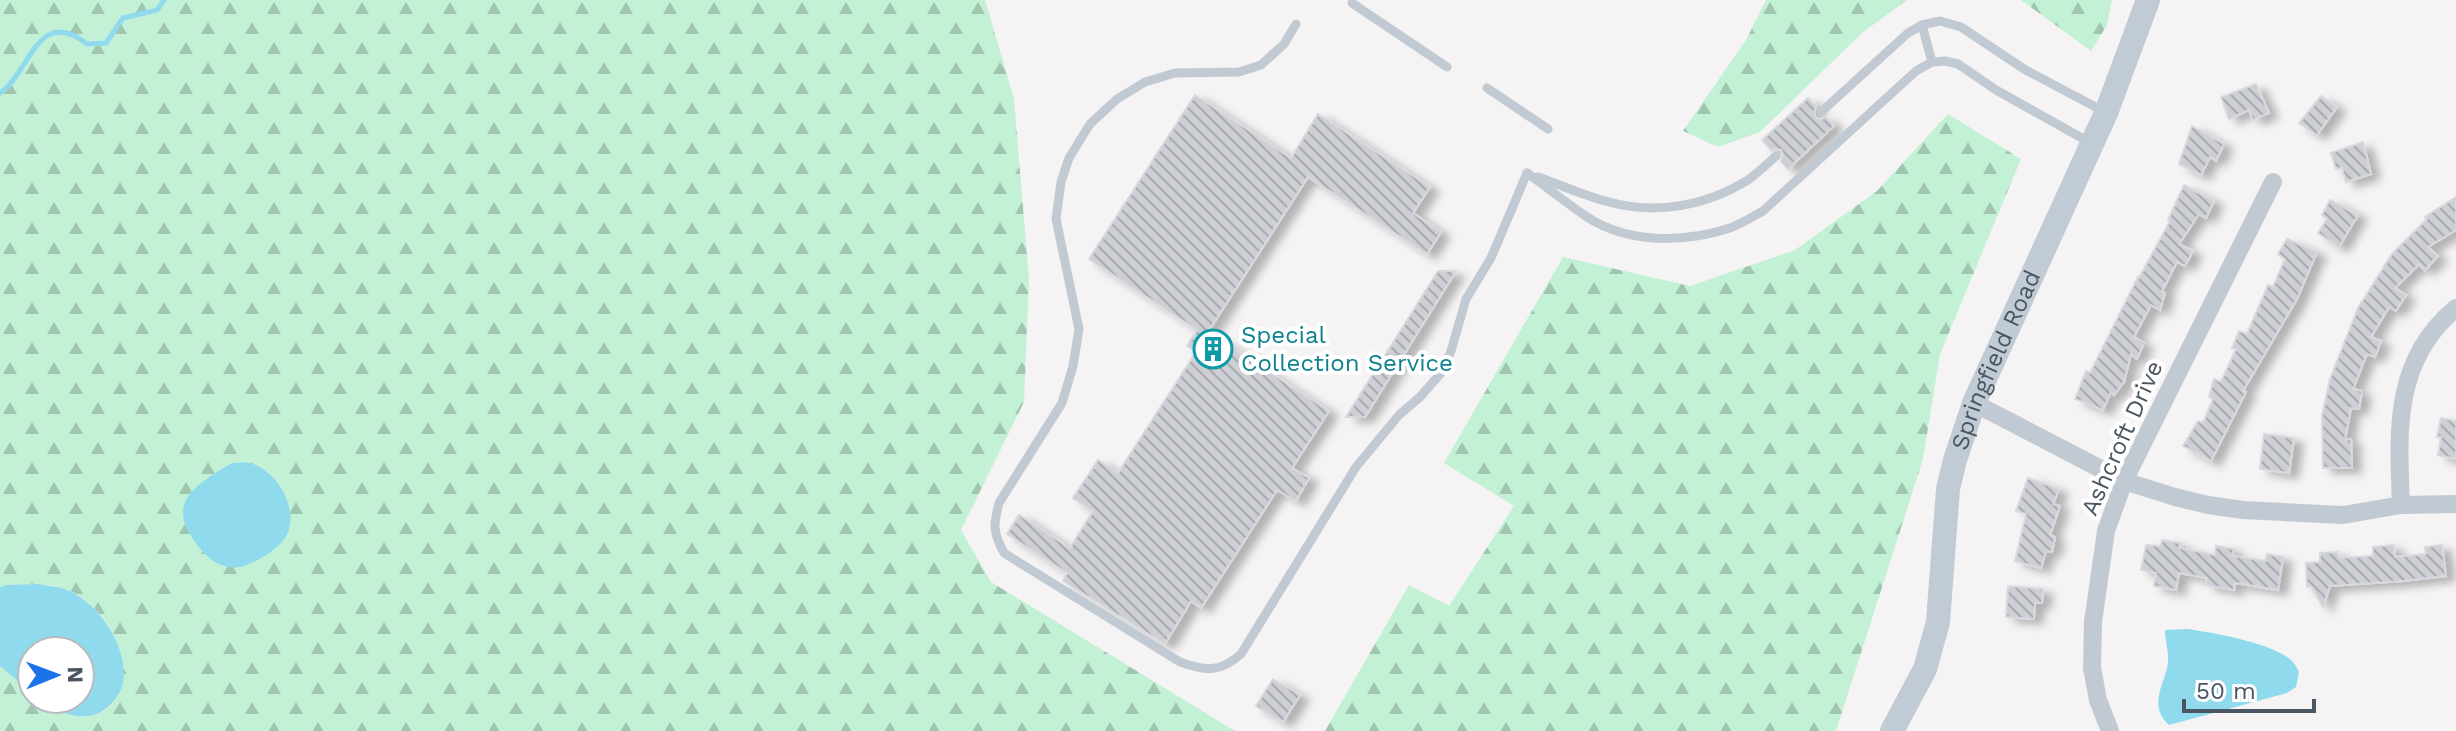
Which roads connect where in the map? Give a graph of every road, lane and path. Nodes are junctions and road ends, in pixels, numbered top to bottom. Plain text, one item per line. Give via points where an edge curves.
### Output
1 (2148, 0) edge
2 (1352, 3) dead end
3 (1296, 24) dead end
4 (1922, 25) junction
5 (1932, 62) junction
6 (1447, 67) dead end
7 (1487, 88) dead end
8 (1821, 112) dead end
9 (2106, 113) junction
10 (1548, 129) dead end
11 (2092, 144) junction
12 (1776, 156) dead end
13 (1527, 173) junction
14 (2273, 182) dead end
15 (2456, 308) edge
16 (1974, 403) junction
17 (2124, 481) junction
18 (2456, 504) edge
19 (2401, 505) junction
20 (1892, 731) edge
21 (2110, 731) edge

1 - 9 street, Springfield Road
2 - 6 lane
3 - 13 lane via 1261,65 1239,72 1175,73 1145,82 1090,124 1069,158 1056,219 1079,329 1073,366 1062,403 999,503 995,536 1004,553 1180,662 1200,669 1230,664 1356,467 1441,373 1466,299 1491,258
4 - 5 lane
4 - 8 lane via 1885,51
4 - 9 lane via 1940,21 1961,27
5 - 11 lane via 1958,64
5 - 13 lane via 1763,211 1732,227 1695,236 1646,238 1589,219
7 - 10 lane
9 - 11 street, Springfield Road
11 - 16 street, Springfield Road
12 - 13 lane via 1748,180 1714,197 1660,208 1609,202
14 - 17 street, Ashcroft Drive
15 - 19 street via 2422,346 2408,378 2400,416
16 - 17 street
16 - 20 street, Springfield Road via 1948,489 1936,634 1925,669
17 - 19 street via 2243,510 2343,515
17 - 21 street, Ashcroft Drive via 2106,531 2093,622 2092,668
18 - 19 street

